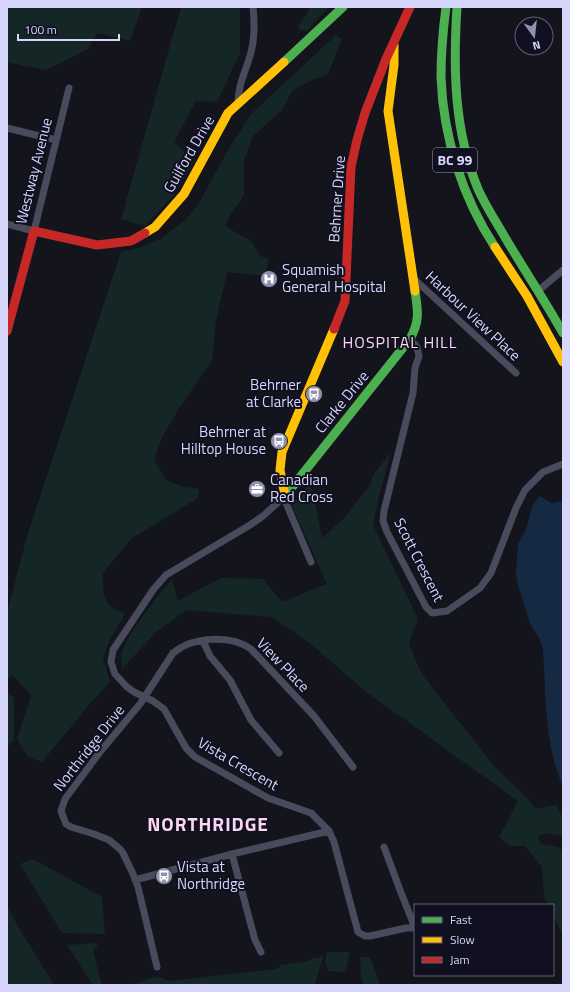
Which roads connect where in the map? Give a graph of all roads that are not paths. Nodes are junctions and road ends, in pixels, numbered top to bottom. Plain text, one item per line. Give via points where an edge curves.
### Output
1 (253, 7) edge
2 (343, 7) edge
3 (410, 7) edge
4 (446, 7) edge
5 (457, 7) edge
6 (394, 43) junction
7 (69, 88) dead end
8 (238, 104) junction
9 (7, 128) edge
10 (56, 140) junction
11 (460, 175) junction
12 (7, 224) edge
13 (34, 231) junction
14 (563, 270) edge
15 (412, 277) junction
16 (538, 291) junction
17 (9, 315) edge
18 (7, 331) edge
19 (563, 333) edge
20 (410, 339) junction
21 (563, 349) edge
22 (563, 362) edge
23 (516, 373) dead end
24 (563, 464) edge
25 (285, 496) junction
26 (311, 562) dead end
27 (202, 641) junction
28 (144, 697) junction
29 (279, 753) dead end
30 (353, 767) dead end
31 (329, 831) junction
32 (384, 847) dead end
33 (232, 854) junction
34 (135, 880) junction
35 (414, 925) edge
36 (414, 928) edge
37 (261, 952) dead end
38 (157, 967) dead end

1 - 8 street via 254,40 238,91
2 - 8 main road, Guilford Drive
3 - 6 main road, Clarke Drive
4 - 11 main road, BC 99 via 441,58 442,100
5 - 16 main road, BC 99 via 454,78 457,116 466,155 490,213
6 - 15 main road, Clarke Drive via 388,111
6 - 25 main road, Behrner Drive via 365,113 351,167 345,301 282,452 280,470
7 - 10 street, Westway Avenue
8 - 13 main road, Guilford Drive via 228,113 184,194 163,219 145,233 130,241 97,245
9 - 10 street
10 - 13 street, Westway Avenue
11 - 16 main road via 530,290
11 - 22 main road, BC 99 via 479,220 527,296
12 - 13 street, Guilford Drive
13 - 17 main road, Westway Avenue
14 - 16 street
15 - 20 main road, Clarke Drive via 418,311 416,328
15 - 23 street, Harbour View Place
16 - 19 main road, BC 99
16 - 21 main road via 541,304
17 - 18 main road, Westway Avenue
20 - 24 street, Scott Crescent via 417,347 419,356 415,368 411,405 384,511 384,521 387,532 426,607 432,613 447,610 480,588 491,573 525,490 543,472
20 - 25 main road, Clarke Drive
25 - 26 street
25 - 28 street, Clarke Drive via 250,525 163,578 153,590 122,635 112,655 115,674 127,688
27 - 28 street, View Place via 173,653
27 - 29 street via 210,656 230,680 251,720
27 - 30 street, View Place via 235,641 251,649 314,716
28 - 31 street, Vista Crescent via 164,709 186,748 195,757 268,798 311,813
28 - 34 street, Northridge Drive via 83,774 65,799 61,812 66,824 71,828 109,840 120,849
31 - 33 street
31 - 36 street via 356,927 361,935 370,936
32 - 35 street
33 - 34 street
33 - 37 street via 254,940
34 - 38 street, Northridge Drive

